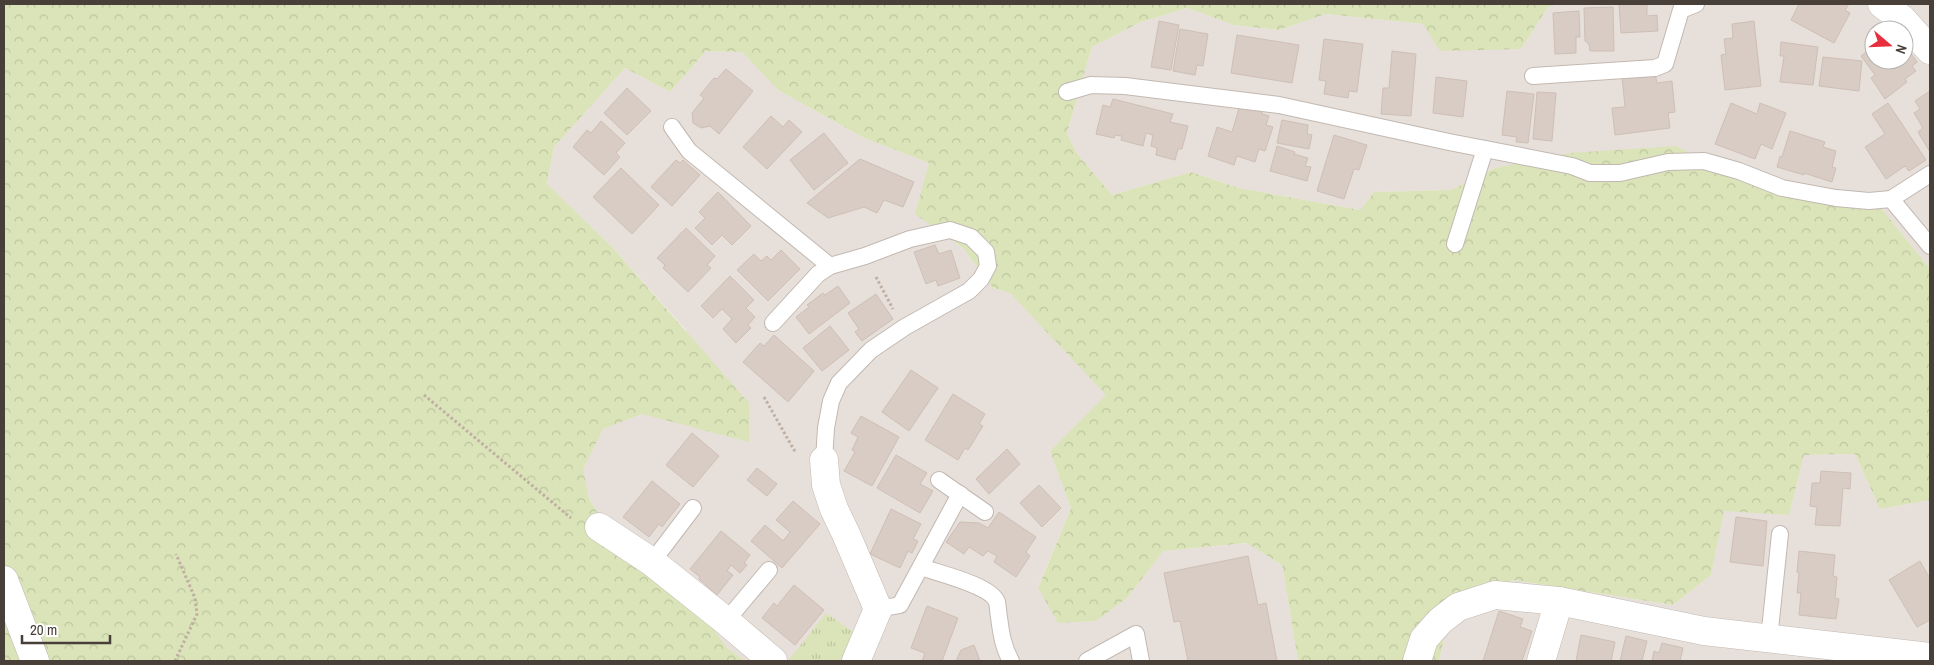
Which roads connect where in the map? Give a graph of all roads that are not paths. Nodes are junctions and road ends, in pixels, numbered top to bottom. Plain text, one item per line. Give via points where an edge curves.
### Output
1 (1696, 4) edge
2 (1882, 4) edge
3 (1930, 50) edge
4 (1533, 76) dead end
5 (1067, 92) dead end
6 (672, 127) dead end
7 (1485, 149) junction
8 (1930, 174) edge
9 (1891, 199) junction
10 (1455, 244) dead end
11 (1930, 246) edge
12 (830, 266) junction
13 (772, 324) dead end
14 (813, 454) joint
15 (938, 480) dead end
16 (960, 494) junction
17 (693, 508) dead end
18 (985, 512) dead end
19 (599, 527) road end
20 (1780, 534) dead end
21 (652, 562) junction
22 (921, 567) junction
23 (769, 570) dead end
24 (4, 580) edge
25 (1559, 601) junction
26 (878, 609) junction
27 (726, 621) junction
28 (1770, 639) junction
29 (1852, 655) edge
30 (1930, 657) edge
31 (35, 661) edge
32 (773, 661) edge
33 (856, 661) edge
34 (1011, 661) edge
35 (1087, 661) edge
36 (1141, 661) edge
37 (1416, 661) edge
38 (1541, 661) edge

1 - 4 lane via 1680,10 1665,64 1655,68
2 - 3 street
5 - 7 lane via 1091,85 1125,86 1279,105
6 - 12 lane via 688,151
7 - 9 lane via 1572,166 1590,173 1620,173 1668,162 1704,162 1804,193 1869,201
7 - 10 lane
8 - 9 lane
9 - 11 lane
12 - 13 lane via 818,274
12 - 14 lane via 910,239 950,230 971,237 986,252 988,266 981,280 969,291 904,327 871,350 839,382 831,401 826,428
14 - 26 street
15 - 16 lane
16 - 18 lane
16 - 22 lane
17 - 21 lane
19 - 21 street
20 - 28 lane
21 - 27 street
22 - 26 lane via 900,605
22 - 34 lane via 992,594 997,601 1001,637
23 - 27 lane
24 - 31 street
25 - 28 street via 1704,631
25 - 37 street via 1496,596 1458,607 1424,639
25 - 38 street
26 - 33 street
27 - 32 street
28 - 29 street
29 - 30 street
35 - 36 lane via 1136,634

